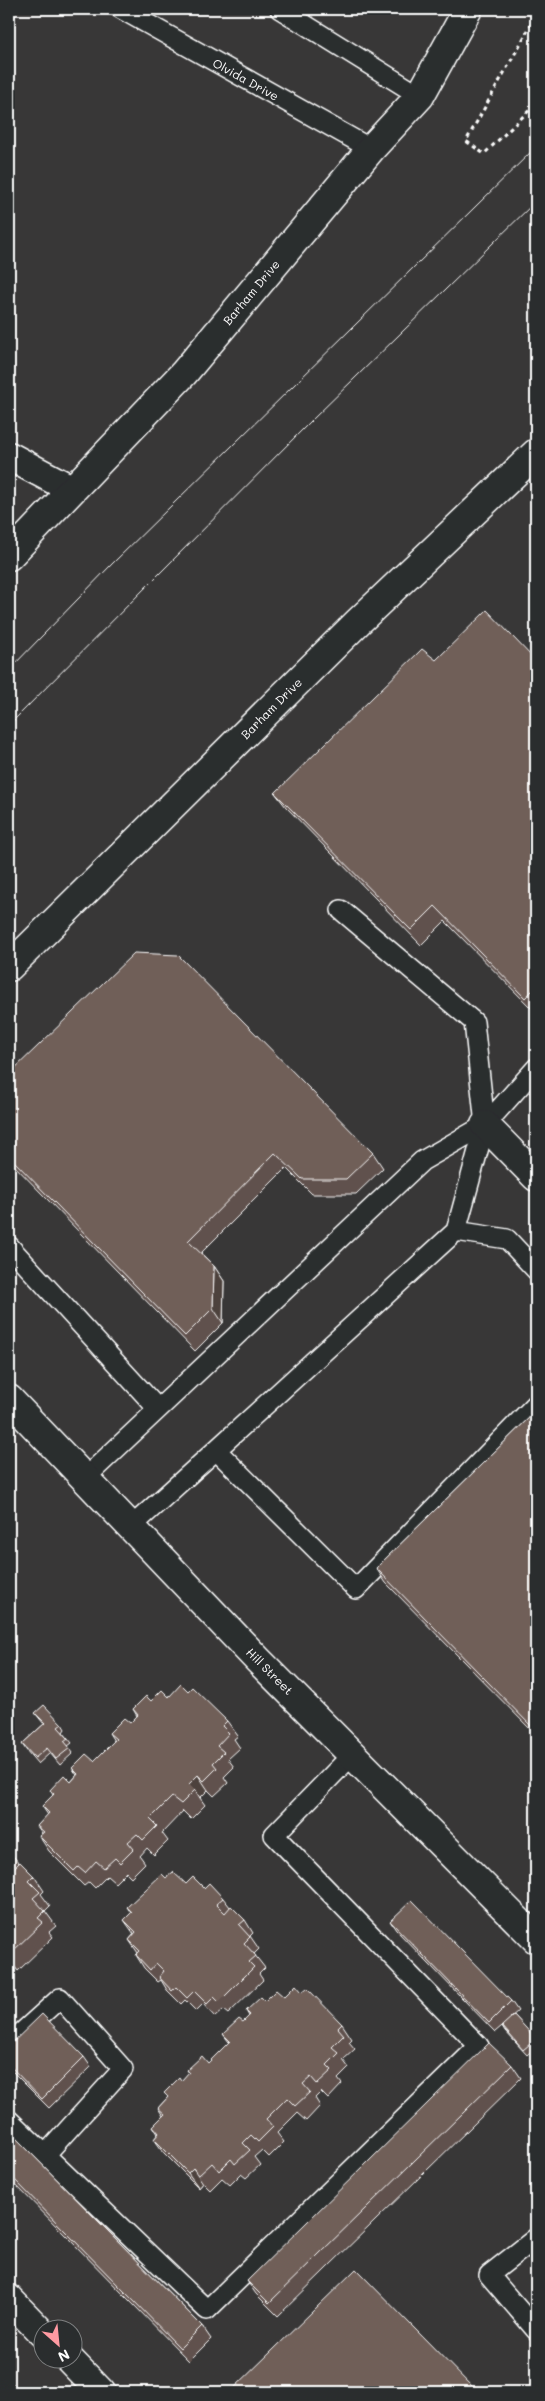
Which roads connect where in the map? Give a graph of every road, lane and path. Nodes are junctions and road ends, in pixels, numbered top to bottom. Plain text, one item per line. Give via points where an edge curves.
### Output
1 (121, 9) edge
2 (280, 9) edge
3 (468, 9) edge
4 (536, 16) edge
5 (420, 96) junction
6 (536, 104) edge
7 (371, 149) junction
8 (536, 453) edge
9 (9, 456) edge
10 (71, 489) junction
11 (9, 556) edge
12 (341, 910) dead end
13 (9, 967) edge
14 (536, 1068) edge
15 (485, 1125) junction
16 (536, 1177) edge
17 (456, 1231) junction
18 (9, 1246) edge
19 (536, 1270) edge
20 (9, 1399) edge
21 (536, 1404) edge
22 (158, 1409) junction
23 (216, 1450) junction
24 (85, 1478) junction
25 (131, 1527) junction
26 (353, 1754) junction
27 (536, 1939) edge
28 (9, 2044) edge
29 (9, 2120) edge
30 (45, 2155) junction
31 (536, 2238) edge
32 (9, 2299) edge
33 (32, 2323) edge
34 (536, 2330) edge
35 (78, 2368) edge
36 (101, 2392) edge

1 - 7 lane, Olvida Drive
2 - 5 lane
3 - 5 street, Barham Drive
4 - 6 path via 466,141 484,154
5 - 7 street, Barham Drive
7 - 10 street, Barham Drive via 184,373
8 - 13 street, Barham Drive via 358,622
9 - 10 street
10 - 11 street, Barham Drive
12 - 15 lane via 474,1022
14 - 15 lane
15 - 16 street
15 - 17 lane
15 - 22 lane via 422,1161
17 - 19 lane via 507,1239
17 - 23 lane
18 - 22 lane
20 - 24 street, Hill Street
21 - 23 lane via 356,1589
22 - 24 lane
23 - 25 lane
24 - 25 street, Hill Street
25 - 26 street, Hill Street
26 - 27 street, Hill Street
26 - 30 lane via 274,1835 479,2046 207,2310
28 - 30 lane via 60,1998 123,2070
29 - 30 lane
31 - 34 lane via 489,2275
32 - 33 street
35 - 36 street

